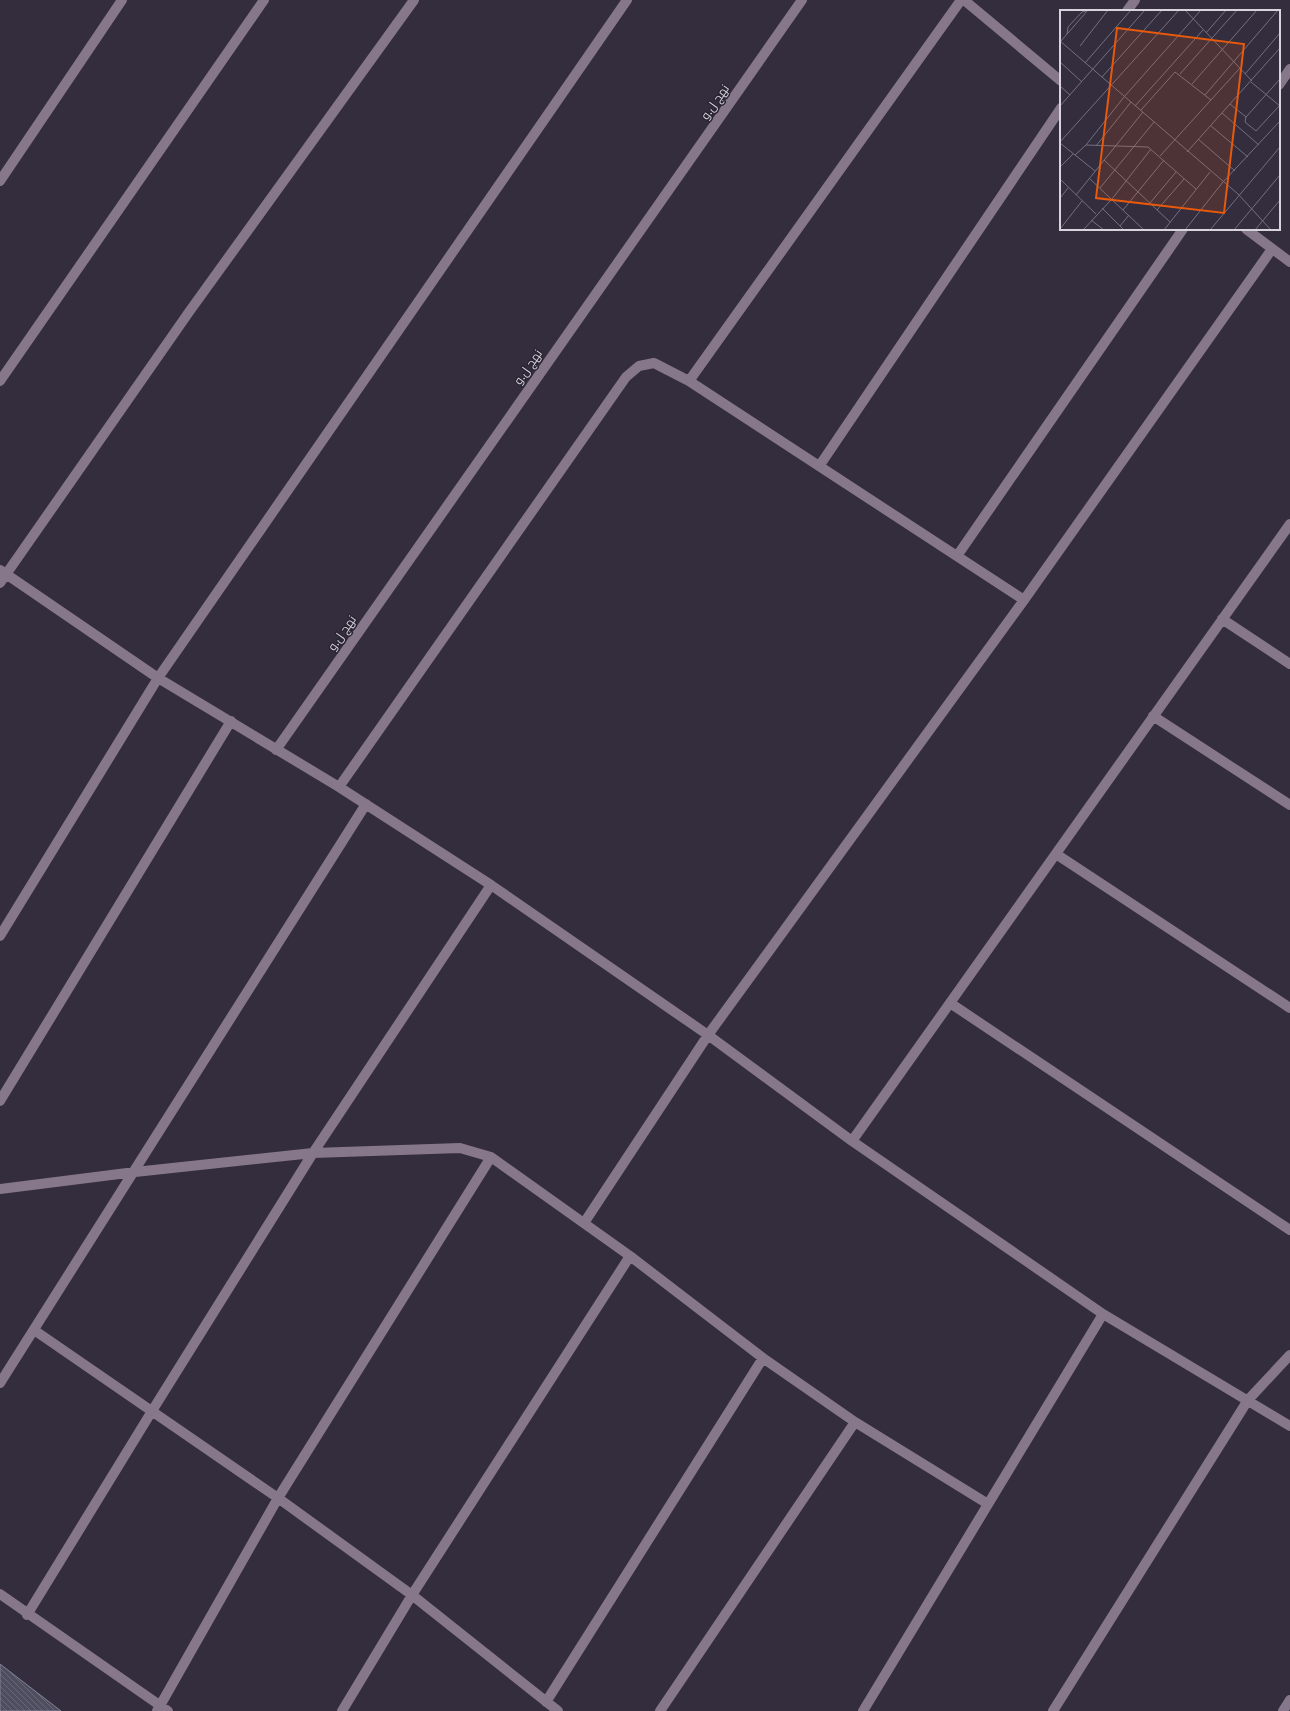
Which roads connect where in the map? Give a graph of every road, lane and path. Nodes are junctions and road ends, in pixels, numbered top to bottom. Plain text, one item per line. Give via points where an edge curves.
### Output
1 (122, 0) edge
2 (264, 0) edge
3 (414, 0) edge
4 (627, 0) edge
5 (802, 0) edge
6 (961, 0) edge
7 (964, 0) edge
8 (1135, 0) edge
9 (1128, 10) edge
10 (1290, 69) edge
11 (1060, 80) edge
12 (1280, 84) edge
13 (1060, 109) edge
14 (0, 182) edge
15 (1182, 230) edge
16 (1247, 230) edge
17 (1272, 249) junction
18 (1290, 262) edge
19 (0, 381) edge
20 (689, 381) junction
21 (820, 465) junction
22 (1290, 524) edge
23 (957, 556) junction
24 (2, 576) edge
25 (1024, 600) junction
26 (1222, 619) junction
27 (1290, 664) edge
28 (158, 678) junction
29 (1153, 716) junction
30 (230, 721) junction
31 (276, 750) junction
32 (339, 787) junction
33 (366, 804) junction
34 (1290, 805) edge
35 (1056, 854) junction
36 (491, 885) junction
37 (0, 936) edge
38 (950, 1003) junction
39 (1290, 1008) edge
40 (708, 1036) junction
41 (0, 1101) edge
42 (852, 1142) junction
43 (313, 1153) junction
44 (491, 1157) junction
45 (135, 1172) junction
46 (0, 1189) edge
47 (584, 1223) junction
48 (1290, 1230) edge
49 (630, 1256) junction
50 (1103, 1314) junction
51 (34, 1330) junction
52 (1290, 1355) edge
53 (763, 1358) junction
54 (0, 1383) edge
55 (1248, 1400) junction
56 (152, 1411) junction
57 (855, 1422) junction
58 (1290, 1426) edge
59 (278, 1498) junction
60 (988, 1504) junction
61 (0, 1594) edge
62 (412, 1595) junction
63 (28, 1614) junction
64 (1290, 1700) edge
65 (546, 1702) junction
66 (163, 1709) edge
67 (342, 1711) edge
68 (558, 1711) edge
69 (660, 1711) edge
70 (863, 1711) edge
71 (1053, 1711) edge
72 (1283, 1711) edge

1 - 14 street
2 - 19 street
3 - 24 street
4 - 28 street
5 - 31 street, نهج ل.و
6 - 20 street
7 - 11 street
8 - 9 street
10 - 12 street
13 - 21 street
15 - 23 street
16 - 17 street
17 - 18 street
17 - 25 street
20 - 21 street
20 - 32 street via 654,363 639,366 626,376
21 - 23 street
22 - 26 street
23 - 25 street
24 - 28 street
25 - 40 street
26 - 27 street
26 - 29 street
28 - 30 street
28 - 37 street
29 - 34 street
29 - 35 street
30 - 31 street
30 - 41 street
31 - 32 street
32 - 33 street
33 - 36 street
33 - 45 street
35 - 38 street
35 - 39 street
36 - 40 street
36 - 43 street
38 - 42 street
38 - 48 street
40 - 42 street
40 - 47 street
42 - 50 street
43 - 44 street via 460,1148
43 - 45 street
43 - 56 street
44 - 47 street
44 - 59 street
45 - 46 street
45 - 51 street
47 - 49 street
49 - 53 street
49 - 62 street
50 - 55 street
50 - 60 street
51 - 54 street
51 - 56 street
52 - 55 street
53 - 57 street
53 - 65 street
55 - 58 street
55 - 71 street
56 - 59 street
56 - 63 street
57 - 60 street
57 - 69 street
59 - 62 street
59 - 66 street
60 - 70 street
61 - 63 street
62 - 65 street
62 - 67 street
63 - 66 street
64 - 72 street
65 - 68 street

